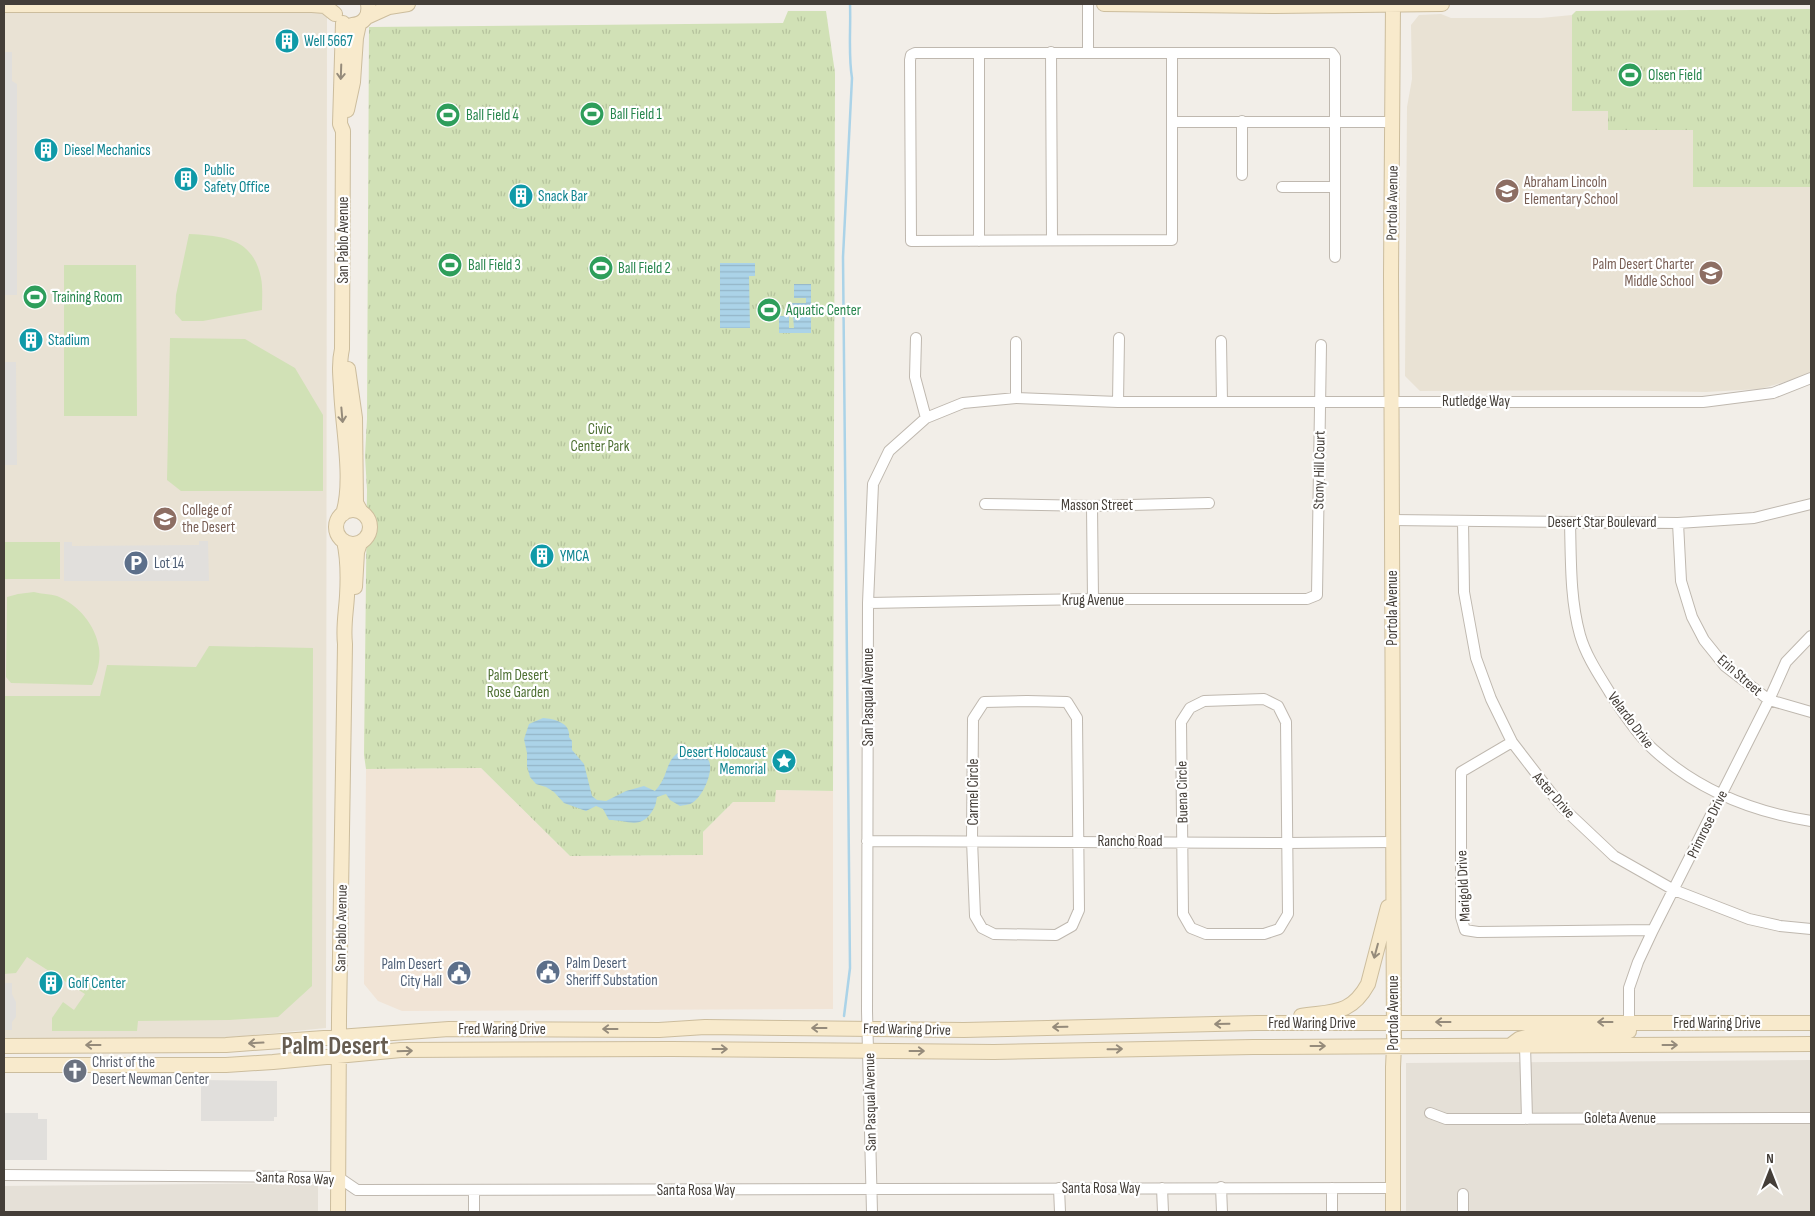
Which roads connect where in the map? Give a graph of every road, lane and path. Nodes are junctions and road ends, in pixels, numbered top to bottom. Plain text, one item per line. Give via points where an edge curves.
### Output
1 (408, 4) edge
2 (1088, 4) edge
3 (1104, 4) edge
4 (1393, 4) edge
5 (1442, 4) edge
6 (1275, 5) edge
7 (4, 6) edge
8 (338, 13) edge
9 (365, 15) edge
10 (1051, 52) junction
11 (1088, 52) junction
12 (979, 53) junction
13 (1172, 53) junction
14 (1242, 121) junction
15 (1172, 122) junction
16 (1336, 122) junction
17 (1392, 122) junction
18 (343, 131) junction
19 (1242, 175) dead end
20 (1282, 187) dead end
21 (1336, 187) junction
22 (1052, 240) junction
23 (979, 241) junction
24 (1336, 257) dead end
25 (916, 338) dead end
26 (1119, 338) dead end
27 (1221, 341) dead end
28 (1016, 342) dead end
29 (1321, 345) dead end
30 (342, 349) junction
31 (1811, 378) edge
32 (1016, 398) junction
33 (1392, 400) junction
34 (1138, 401) joint
35 (1118, 402) junction
36 (1222, 402) junction
37 (1320, 402) junction
38 (926, 418) junction
39 (1209, 503) dead end
40 (986, 504) dead end
41 (1811, 504) edge
42 (1092, 506) junction
43 (361, 512) junction
44 (343, 514) junction
45 (1391, 520) junction
46 (1463, 521) junction
47 (1570, 522) junction
48 (1678, 523) junction
49 (344, 541) junction
50 (360, 543) junction
51 (1317, 595) joint
52 (1093, 599) junction
53 (868, 603) junction
54 (1811, 636) edge
55 (345, 644) junction
56 (1769, 700) junction
57 (1811, 712) edge
58 (1512, 742) junction
59 (1721, 795) junction
60 (1811, 821) edge
61 (972, 840) junction
62 (867, 841) junction
63 (1079, 841) junction
64 (1182, 842) junction
65 (1393, 842) junction
66 (1287, 843) junction
67 (1393, 887) junction
68 (1674, 890) junction
69 (1811, 929) edge
70 (1653, 930) junction
71 (1394, 1022) junction
72 (1629, 1022) junction
73 (1257, 1023) junction
74 (1811, 1023) edge
75 (868, 1028) junction
76 (339, 1036) junction
77 (1811, 1044) edge
78 (1510, 1045) junction
79 (1525, 1045) junction
80 (4, 1046) edge
81 (1394, 1046) junction
82 (869, 1051) junction
83 (339, 1056) junction
84 (4, 1065) edge
85 (1430, 1113) dead end
86 (1811, 1118) edge
87 (1527, 1119) junction
88 (4, 1175) edge
89 (338, 1177) junction
90 (1059, 1188) junction
91 (1162, 1188) junction
92 (1222, 1188) junction
93 (1332, 1188) junction
94 (1393, 1188) junction
95 (872, 1189) junction
96 (474, 1190) junction
97 (1463, 1194) dead end
98 (338, 1212) edge
99 (474, 1212) edge
100 (872, 1212) edge
101 (1060, 1212) edge
102 (1163, 1212) edge
103 (1222, 1212) edge
104 (1332, 1212) edge
105 (1393, 1212) edge
106 (1463, 1212) edge

1 - 9 main road
2 - 11 street
3 - 6 main road
4 - 5 main road
4 - 6 main road
4 - 17 main road, Portola Avenue
7 - 8 main road via 312,5 325,6
8 - 9 main road via 354,26
8 -> 18 main road, San Pablo Avenue via 340,124
9 - 18 main road, San Pablo Avenue via 356,38 353,82
10 - 11 street
10 - 12 street
10 - 22 street
11 - 13 street
12 - 23 street
12 - 23 street via 911,55 911,241
13 - 15 street
13 - 16 street via 1332,53 1336,57
14 - 15 street
14 - 16 street
14 - 19 street
15 - 22 street via 1172,240
16 - 17 street
16 - 21 street
17 - 33 main road, Portola Avenue
18 - 30 main road, San Pablo Avenue
20 - 21 street
21 - 24 street
22 - 23 street
25 - 38 street via 915,377
26 - 35 street
27 - 36 street
28 - 32 street
29 - 37 street, Stony Hill Court
30 - 43 main road, San Pablo Avenue via 355,418 356,503
30 -> 44 main road, San Pablo Avenue via 341,390 348,477
31 - 33 street, Rutledge Way via 1773,393 1703,402
32 - 35 street, San Pasqual Avenue
32 - 38 street, San Pasqual Avenue via 963,403
33 - 37 street, Rutledge Way
33 - 45 main road, Portola Avenue
34 - 35 street, San Pasqual Avenue
34 - 36 street, Rutledge Way
36 - 37 street, Rutledge Way
37 - 51 street, Stony Hill Court
38 - 53 street, San Pasqual Avenue via 889,450 873,484
39 - 42 street, Masson Street
40 - 42 street, Masson Street
41 - 48 street, Desert Star Boulevard via 1754,518
42 - 52 street
43 - 44 main road
43 - 50 main road via 370,525 368,536
44 - 49 main road via 336,528
45 - 46 street, Desert Star Boulevard
45 - 65 main road, Portola Avenue
46 - 47 street, Desert Star Boulevard
46 - 58 street, Aster Drive via 1464,592 1476,658
47 - 48 street, Desert Star Boulevard
47 - 59 street, Velardo Drive via 1571,583 1580,636 1597,672 1653,750 1686,775
48 - 56 street, Erin Street via 1681,581 1692,617 1704,640 1725,666
49 - 50 main road
49 - 55 main road, San Pablo Avenue
50 - 55 main road, San Pablo Avenue via 355,598
51 - 52 street, Krug Avenue via 1307,599
52 - 53 street, Krug Avenue
53 - 62 street, San Pasqual Avenue
54 - 56 street, Primrose Drive via 1786,662
55 - 76 main road, San Pablo Avenue
56 - 57 street, Erin Street
56 - 59 street, Primrose Drive
58 - 68 street, Aster Drive via 1562,807 1614,856
58 - 70 street, Marigold Drive via 1461,772 1461,909 1465,930
59 - 60 street, Velardo Drive via 1779,816
59 - 68 street, Primrose Drive
61 - 62 street, Rancho Road
61 - 63 street, Rancho Road
61 - 63 street, Carmel Circle via 975,916 982,928 994,934 1056,935 1072,926 1080,910
61 - 63 street, Carmel Circle via 973,718 984,702 1028,700 1066,702 1077,718
62 - 75 street, San Pasqual Avenue
63 - 64 street, Rancho Road
64 - 66 street, Rancho Road
64 - 66 street, Buena Circle via 1183,914 1191,928 1206,934 1264,934 1279,929 1288,914
64 - 66 street, Buena Circle via 1181,722 1190,708 1204,701 1264,699 1278,706 1286,722
65 - 66 street, Rancho Road
65 - 67 main road, Portola Avenue
67 - 71 main road, Portola Avenue
67 -> 73 main road via 1368,984 1362,995 1343,1009
68 - 69 street, Aster Drive via 1748,919
68 - 70 street, Primrose Drive
70 - 72 street, Primrose Drive via 1629,988
72 -> 71 main road, Fred Waring Drive
71 - 73 main road, Fred Waring Drive
71 - 81 main road, Portola Avenue
72 - 74 main road, Fred Waring Drive
72 - 78 main road via 1628,1031 1616,1035 1533,1035
73 -> 75 main road, Fred Waring Drive via 964,1030
75 -> 76 main road, Fred Waring Drive via 449,1029
75 - 82 street, San Pasqual Avenue
76 -> 80 main road, Fred Waring Drive via 226,1045
76 - 83 main road, San Pablo Avenue
79 -> 77 main road, Fred Waring Drive
78 - 79 main road, Fred Waring Drive
78 - 81 main road, Fred Waring Drive
79 - 87 street
82 -> 81 main road, Fred Waring Drive
81 - 94 main road, Portola Avenue
83 -> 82 main road, Fred Waring Drive via 401,1050
82 - 95 street, San Pasqual Avenue
83 - 84 main road, Fred Waring Drive via 226,1065
83 - 89 main road, San Pablo Avenue
85 - 87 street, Goleta Avenue via 1446,1119
86 - 87 street, Goleta Avenue
88 - 89 street, Santa Rosa Way
89 - 96 street, Santa Rosa Way via 357,1190
89 - 98 main road, San Pablo Avenue
90 - 91 street, Santa Rosa Way
90 - 95 street, Santa Rosa Way
90 - 101 street
91 - 92 street, Santa Rosa Way
91 - 102 street
92 - 93 street, Santa Rosa Way
92 - 103 street
93 - 94 street, Santa Rosa Way
93 - 104 street
94 - 105 main road, Portola Avenue
95 - 96 street, Santa Rosa Way
95 - 100 street, San Pasqual Avenue
96 - 99 street
97 - 106 street

